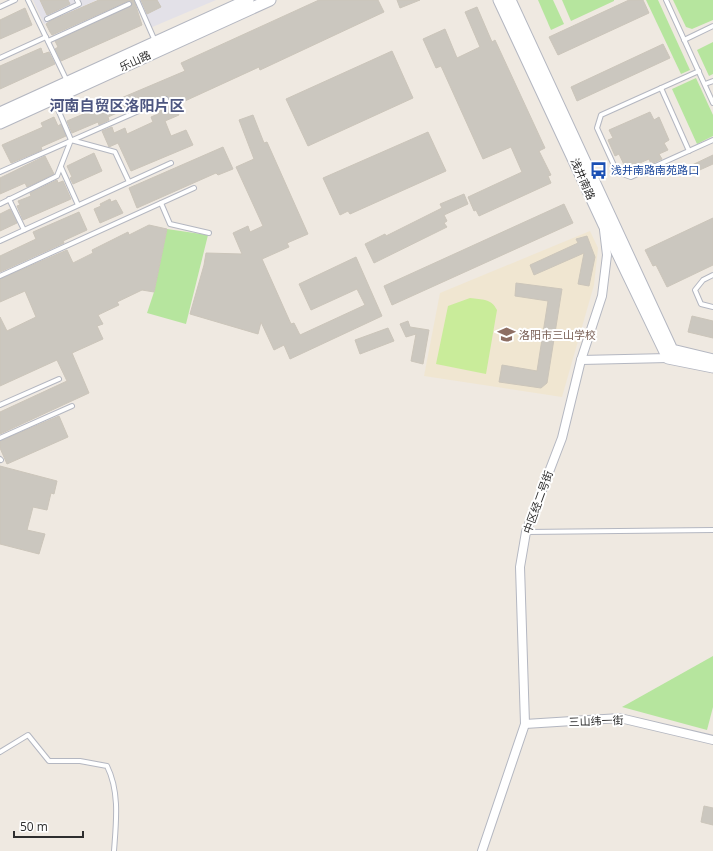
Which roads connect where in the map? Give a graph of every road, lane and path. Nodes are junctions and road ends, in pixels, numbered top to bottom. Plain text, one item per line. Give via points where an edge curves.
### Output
1 (15, 0) edge
2 (28, 0) edge
3 (77, 0) edge
4 (137, 0) edge
5 (248, 0) edge
6 (270, 0) edge
7 (499, 0) edge
8 (510, 0) edge
9 (666, 0) edge
10 (129, 4) dead end
11 (0, 7) edge
12 (47, 19) dead end
13 (713, 26) edge
14 (47, 39) junction
15 (684, 40) junction
16 (158, 46) junction
17 (0, 58) edge
18 (698, 71) junction
19 (713, 80) edge
20 (68, 82) junction
21 (705, 84) junction
22 (661, 88) junction
23 (51, 95) junction
24 (166, 99) dead end
25 (713, 103) edge
26 (0, 113) edge
27 (0, 123) edge
28 (71, 140) junction
29 (713, 140) edge
30 (689, 151) junction
31 (171, 163) dead end
32 (61, 167) junction
33 (0, 172) edge
34 (129, 182) junction
35 (194, 188) dead end
36 (9, 199) junction
37 (161, 203) junction
38 (0, 204) edge
39 (78, 205) junction
40 (604, 225) junction
41 (24, 230) junction
42 (210, 233) dead end
43 (0, 241) edge
44 (713, 275) edge
45 (0, 276) edge
46 (713, 307) edge
47 (668, 354) junction
48 (582, 358) junction
49 (713, 360) edge
50 (713, 368) edge
51 (59, 379) dead end
52 (0, 405) edge
53 (72, 406) dead end
54 (0, 438) edge
55 (713, 530) edge
56 (526, 532) junction
57 (526, 724) junction
58 (713, 740) edge
59 (0, 752) edge
60 (114, 851) edge
61 (482, 851) edge

1 - 11 lane
2 - 14 lane
3 - 12 lane via 79,4
4 - 16 lane
5 - 16 street, 乐山路
6 - 16 street, 乐山路
7 - 40 street, 浅井南路
8 - 47 street, 浅井南路
9 - 15 lane
10 - 14 lane
13 - 15 lane
14 - 17 lane
14 - 20 lane
15 - 18 lane
16 - 20 street, 乐山路
16 - 23 street, 乐山路
18 - 21 lane
18 - 22 lane
19 - 21 lane
20 - 23 street, 乐山路
21 - 25 lane
22 - 30 lane
22 - 30 lane via 601,116 597,128 617,172 631,177
23 - 26 street, 乐山路
23 - 27 street, 乐山路
23 - 28 lane
24 - 28 lane
28 - 32 lane
28 - 33 lane
28 - 34 lane via 115,152
29 - 30 lane
31 - 34 lane
32 - 36 lane via 57,176
32 - 39 lane
34 - 39 lane
35 - 37 lane
36 - 38 lane
36 - 41 lane
37 - 42 lane via 170,224
37 - 45 lane
39 - 41 lane
40 - 47 street, 浅井南路
40 - 48 street, 中区经二号街 via 608,255 602,296
41 - 43 lane
44 - 46 lane via 703,280 695,290 701,304
47 - 48 street
47 - 49 street
47 - 50 street
48 - 56 street, 中区经二号街 via 562,438
51 - 52 lane
53 - 54 lane
55 - 56 lane
56 - 57 street, 中区经二号街 via 520,567
57 - 58 street, 三山纬一街 via 620,718
57 - 61 street, 中区经二号街
59 - 60 lane via 28,735 49,761 80,761 107,766 113,778 116,815

